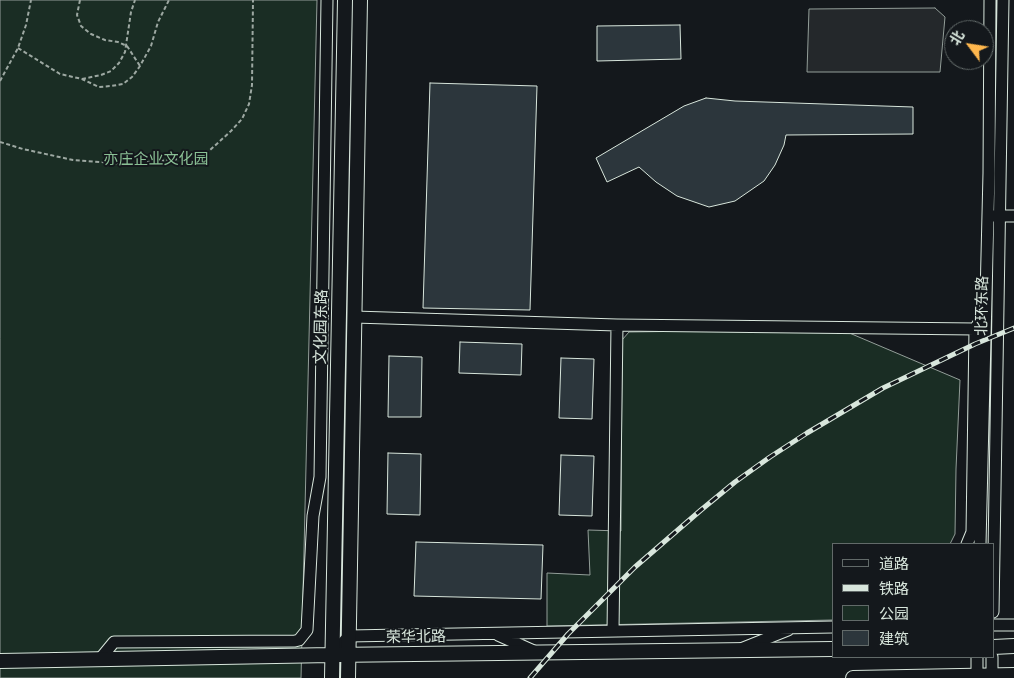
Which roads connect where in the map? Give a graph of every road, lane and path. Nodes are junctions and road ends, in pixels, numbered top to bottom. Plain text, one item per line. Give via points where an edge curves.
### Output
1 (31, 0) edge
2 (80, 0) edge
3 (135, 0) edge
4 (169, 0) edge
5 (253, 0) edge
6 (327, 0) edge
7 (344, 0) edge
8 (360, 0) edge
9 (990, 0) edge
10 (1003, 0) edge
11 (127, 46) junction
12 (18, 48) junction
13 (140, 66) junction
14 (82, 79) junction
15 (0, 81) edge
16 (0, 142) edge
17 (993, 216) junction
18 (1014, 216) edge
19 (985, 311) junction
20 (354, 317) junction
21 (618, 325) junction
22 (975, 329) junction
23 (336, 420) junction
24 (320, 478) junction
25 (967, 543) edge
26 (980, 543) edge
27 (993, 543) edge
28 (994, 625) edge
29 (1014, 625) edge
30 (794, 627) junction
31 (832, 627) edge
32 (613, 631) junction
33 (495, 633) junction
34 (349, 636) junction
35 (1014, 646) edge
36 (994, 647) edge
37 (832, 649) edge
38 (738, 650) junction
39 (538, 652) junction
40 (332, 655) junction
41 (349, 655) junction
42 (977, 658) edge
43 (992, 658) edge
44 (100, 659) junction
45 (0, 661) edge
46 (1014, 675) edge
47 (977, 677) edge
48 (992, 677) edge
49 (332, 678) edge
50 (348, 678) edge
51 (853, 678) edge

1 - 12 path
2 - 11 path via 77,15 81,26 91,34
3 - 11 path
4 - 13 path
5 - 16 path via 249,104 237,125 209,151 180,159 127,164 73,160
6 - 24 street
7 - 23 main road, 文化园东路
8 - 20 main road
9 - 17 street, 北环东路
10 - 17 street, 北环东路
11 - 13 path
11 - 14 path via 111,70
12 - 14 path via 60,74
12 - 15 path
13 - 14 path via 122,84 99,86
17 - 18 street
17 - 19 street, 北环东路
17 - 27 street, 北环东路
19 - 22 street
19 - 26 street, 北环东路
20 - 21 street
20 - 34 main road
21 - 22 street
21 - 32 street
22 - 25 street via 972,532
23 - 24 street
23 - 40 main road, 文化园东路
24 - 44 street via 313,516 307,630 298,640 114,642
28 - 29 street
30 - 31 street
30 - 32 street
30 - 38 street
32 - 33 street
33 - 34 street
33 - 39 street
34 - 40 street
34 - 41 main road
35 - 36 main road
37 - 38 main road, 荣华北路
38 - 39 main road, 荣华北路
39 - 41 main road, 荣华北路
40 - 41 main road, 荣华北路
40 - 44 main road, 荣华北路
40 - 49 main road, 文化园东路
41 - 50 main road
42 - 47 street
43 - 48 street
44 - 45 main road, 荣华北路
46 - 48 main road
47 - 48 main road
47 - 51 main road

